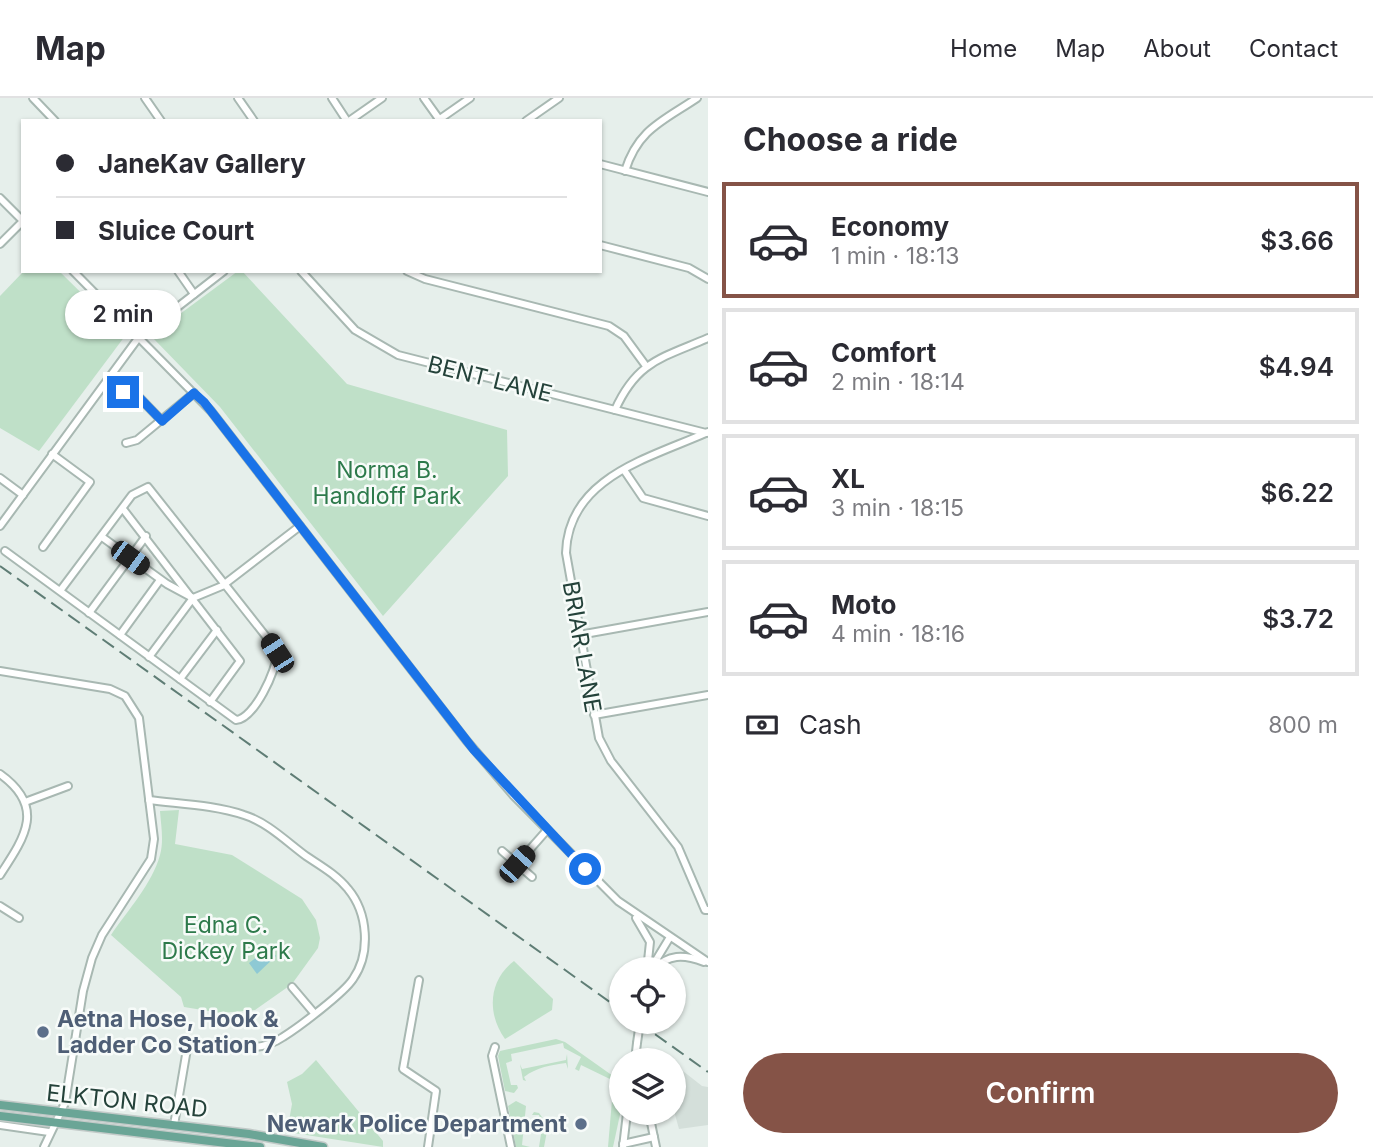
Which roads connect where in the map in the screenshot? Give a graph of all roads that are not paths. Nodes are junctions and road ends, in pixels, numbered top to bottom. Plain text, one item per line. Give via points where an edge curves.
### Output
1 (33, 98) edge
2 (145, 98) edge
3 (238, 98) edge
4 (332, 98) edge
5 (382, 98) edge
6 (424, 98) edge
7 (470, 98) edge
8 (559, 98) edge
9 (696, 98) edge
10 (52, 119) edge
11 (160, 119) edge
12 (253, 119) edge
13 (347, 119) edge
14 (351, 119) edge
15 (437, 119) edge
16 (439, 119) edge
17 (529, 119) edge
18 (602, 165) edge
19 (625, 171) junction
20 (708, 192) edge
21 (0, 198) edge
22 (21, 219) edge
23 (21, 223) edge
24 (0, 244) edge
25 (602, 246) edge
26 (75, 273) edge
27 (179, 273) edge
28 (221, 273) edge
29 (304, 273) edge
30 (412, 273) edge
31 (708, 279) edge
32 (194, 293) junction
33 (139, 337) junction
34 (708, 338) edge
35 (646, 366) junction
36 (123, 392) dead end
37 (194, 393) junction
38 (615, 410) junction
39 (162, 421) junction
40 (707, 433) edge
41 (126, 443) dead end
42 (52, 454) junction
43 (624, 470) junction
44 (0, 478) edge
45 (23, 495) junction
46 (123, 509) junction
47 (708, 516) edge
48 (0, 526) edge
49 (300, 526) junction
50 (146, 536) junction
51 (102, 537) junction
52 (43, 547) dead end
53 (5, 551) dead end
54 (130, 558) junction
55 (160, 580) junction
56 (226, 582) junction
57 (60, 592) junction
58 (193, 598) junction
59 (708, 612) edge
60 (89, 613) junction
61 (217, 630) junction
62 (120, 635) junction
63 (579, 635) junction
64 (149, 657) junction
65 (0, 671) edge
66 (180, 679) junction
67 (708, 695) edge
68 (210, 702) junction
69 (594, 715) junction
70 (0, 774) edge
71 (68, 786) dead end
72 (149, 800) junction
73 (25, 802) junction
74 (547, 830) junction
75 (502, 850) dead end
76 (517, 864) junction
77 (0, 875) edge
78 (532, 877) dead end
79 (0, 906) edge
80 (625, 906) junction
81 (707, 910) edge
82 (19, 918) dead end
83 (670, 937) junction
84 (649, 957) edge
85 (657, 957) edge
86 (686, 958) edge
87 (708, 963) edge
88 (419, 980) dead end
89 (292, 987) dead end
90 (314, 1013) junction
91 (495, 1047) dead end
92 (0, 1105) edge
93 (60, 1113) junction
94 (0, 1116) edge
95 (54, 1123) junction
96 (0, 1125) edge
97 (174, 1125) junction
98 (626, 1125) edge
99 (651, 1125) edge
100 (49, 1132) junction
101 (249, 1134) junction
102 (654, 1137) junction
103 (247, 1146) edge
104 (623, 1146) edge
105 (44, 1147) edge
106 (260, 1147) edge
107 (323, 1147) edge
108 (428, 1147) edge
109 (510, 1147) edge
110 (656, 1147) edge

1 - 10 street
2 - 11 street
3 - 12 street
4 - 13 street
5 - 14 street
6 - 15 street
7 - 16 street
8 - 17 street
9 - 19 street via 643,136 631,151
18 - 19 street
19 - 20 street
21 - 22 street
23 - 24 street
25 - 31 street via 689,268
26 - 33 street
27 - 32 street
28 - 32 street
29 - 38 street, BENT LANE via 355,330 387,350
30 - 35 street via 609,326 624,336
32 - 33 street
33 - 37 street
33 - 42 street
34 - 35 street
35 - 38 street via 628,382
36 - 39 street via 135,393
37 - 39 street
37 - 49 street
38 - 40 street, BENT LANE
39 - 41 street
40 - 43 street, BRIAR LANE
42 - 45 street
42 - 52 street via 90,482
43 - 47 street via 643,498
43 - 63 street, BRIAR LANE via 590,491 567,533 567,567
44 - 45 street
45 - 48 street
46 - 50 street
46 - 51 street
46 - 56 street via 136,491 151,488
49 - 56 street
49 - 74 street via 474,750
50 - 54 street
50 - 58 street
51 - 54 street
51 - 57 street
53 - 57 street
54 - 55 street
54 - 60 street
55 - 58 street
55 - 62 street
56 - 58 street
56 - 68 street via 268,639 277,661 272,677 242,720
57 - 60 street
58 - 61 street
58 - 64 street
59 - 63 street
60 - 62 street
61 - 66 street
61 - 68 street via 240,661
62 - 64 street
63 - 69 street, BRIAR LANE
64 - 66 street
65 - 72 street via 110,689 125,696 139,718
66 - 68 street
67 - 69 street
69 - 81 street, BRIAR LANE via 606,753 678,847
70 - 73 street via 16,785
71 - 73 street
72 - 90 street via 248,816 348,889 364,928 361,959 353,980
72 - 93 street via 155,839 151,859 92,958
73 - 77 street via 25,834
74 - 76 street
74 - 80 street
75 - 76 street
76 - 78 street
79 - 82 street
80 - 83 street
80 - 84 street via 647,933
83 - 85 street
83 - 87 street
86 - 87 street
88 - 108 street via 403,1069 436,1091
89 - 90 street
90 - 97 street via 269,1045 240,1050 196,1044 187,1049
91 - 109 street via 492,1056
92 - 93 main road, ELKTON ROAD
93 - 95 street
93 - 97 main road, ELKTON ROAD
94 - 95 main road, ELKTON ROAD
95 - 100 street
95 - 103 main road, ELKTON ROAD
96 - 100 street, ELKTON ROAD
97 - 101 main road, ELKTON ROAD
98 - 104 street
99 - 102 street
100 - 105 street
101 - 103 street
101 - 107 main road, ELKTON ROAD
102 - 104 street
102 - 110 street
103 - 106 main road, ELKTON ROAD

